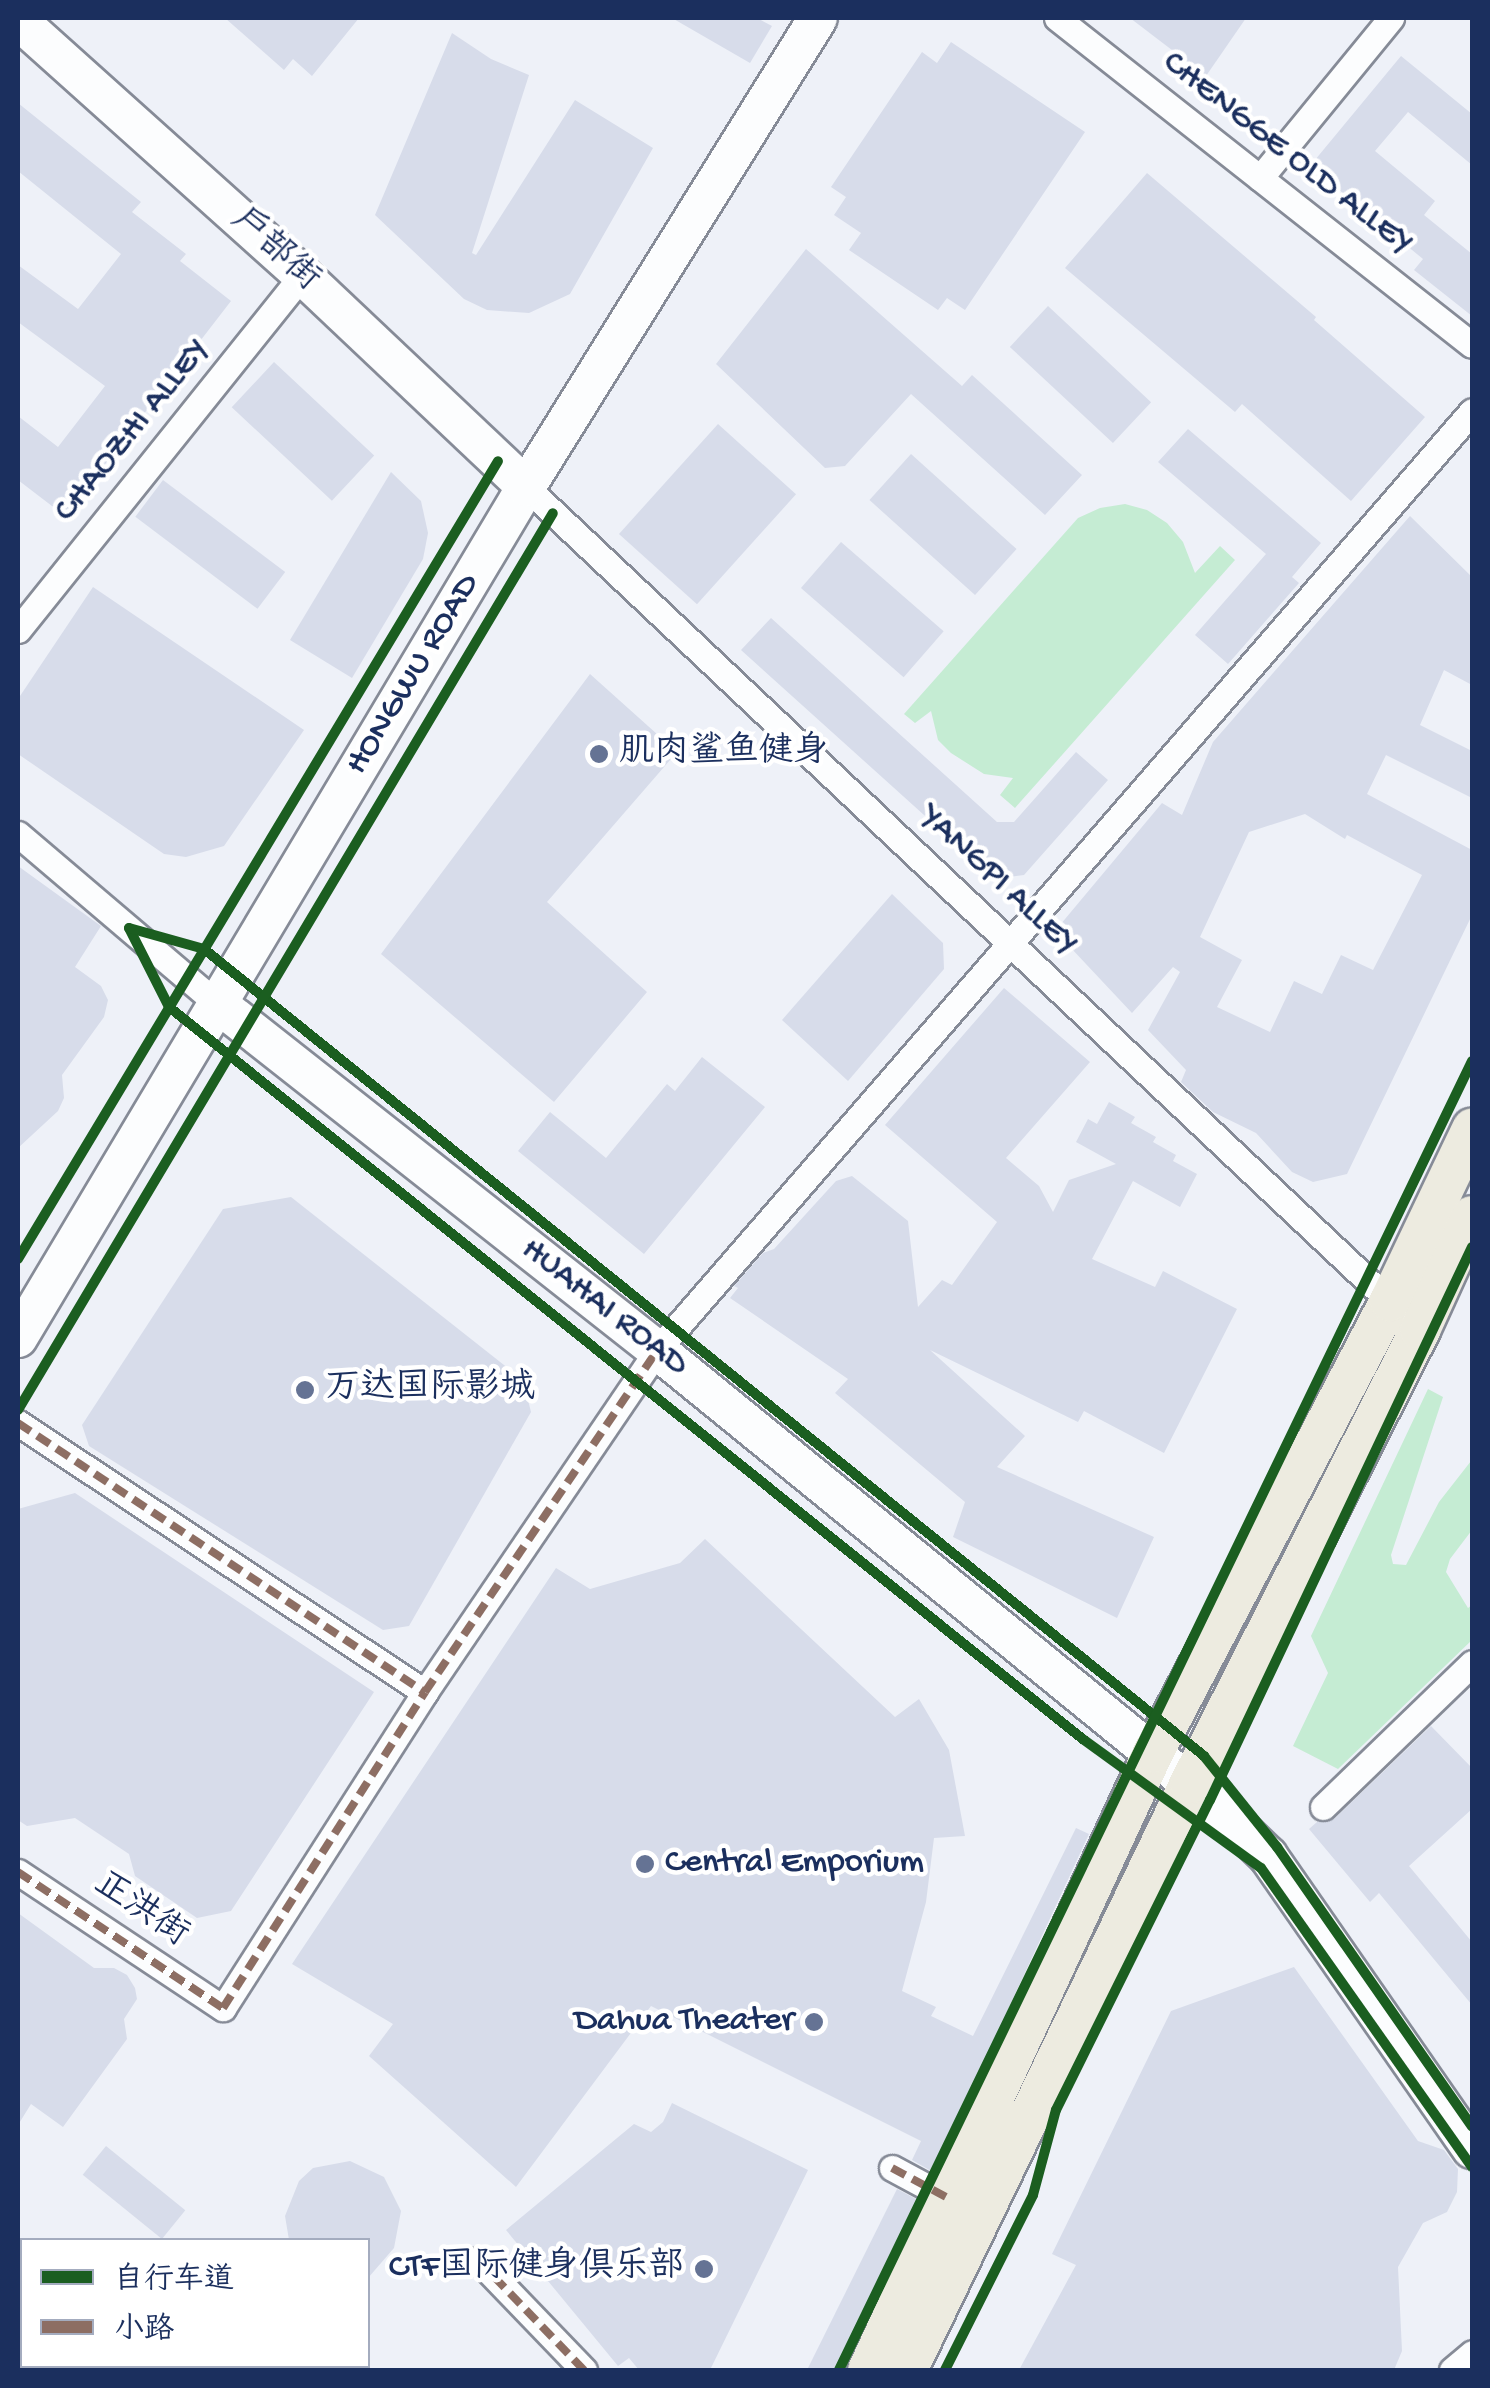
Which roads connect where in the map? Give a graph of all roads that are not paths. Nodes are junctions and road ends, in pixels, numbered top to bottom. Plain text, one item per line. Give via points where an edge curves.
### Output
1 (818, 18) edge
2 (1058, 18) edge
3 (1390, 18) edge
4 (18, 20) edge
5 (1260, 178) junction
6 (302, 276) junction
7 (1472, 345) edge
8 (1472, 411) edge
9 (526, 487) junction
10 (18, 630) edge
11 (18, 834) edge
12 (1010, 939) junction
13 (218, 1004) junction
14 (1472, 1129) edge
15 (1472, 1216) edge
16 (1390, 1301) junction
17 (1420, 1330) junction
18 (18, 1338) edge
19 (657, 1350) junction
20 (18, 1423) edge
21 (1472, 1663) edge
22 (424, 1692) junction
23 (1152, 1753) junction
24 (1190, 1783) junction
25 (1323, 1807) dead end
26 (18, 1872) edge
27 (1472, 2150) edge
28 (892, 2168) dead end
29 (948, 2198) junction
30 (478, 2260) dead end
31 (1472, 2353) edge
32 (584, 2370) edge
33 (868, 2370) edge
34 (906, 2370) edge
35 (1452, 2370) edge

1 - 9 main road, HONGWU ROAD
2 - 5 street, CHENGGE OLD ALLEY
3 - 5 street
4 - 6 main road, 户部街
5 - 7 street, CHENGGE OLD ALLEY
6 - 9 main road, 户部街
6 - 10 street, CHAOZHI ALLEY
8 - 12 street
9 - 12 street, YANGPI ALLEY
9 - 13 main road, HONGWU ROAD
11 - 13 street, HUAHAI ROAD
12 - 16 street, YANGPI ALLEY
12 - 19 street
13 - 18 main road, HONGWU ROAD
13 - 19 main road, HUAHAI ROAD
14 - 16 main road
15 - 17 main road
16 - 17 street, YANGPI ALLEY
16 - 23 main road
17 - 24 main road
19 - 22 street
19 - 23 main road, HUAHAI ROAD
20 - 22 street
21 - 25 street
22 - 26 street, 正洪街 via 223,2008
23 - 24 main road, HUAHAI ROAD
23 - 29 main road
24 - 27 main road, HUAHAI ROAD via 1268,1856
24 - 34 main road
28 - 29 street
29 - 33 main road
30 - 32 street
31 - 35 street

